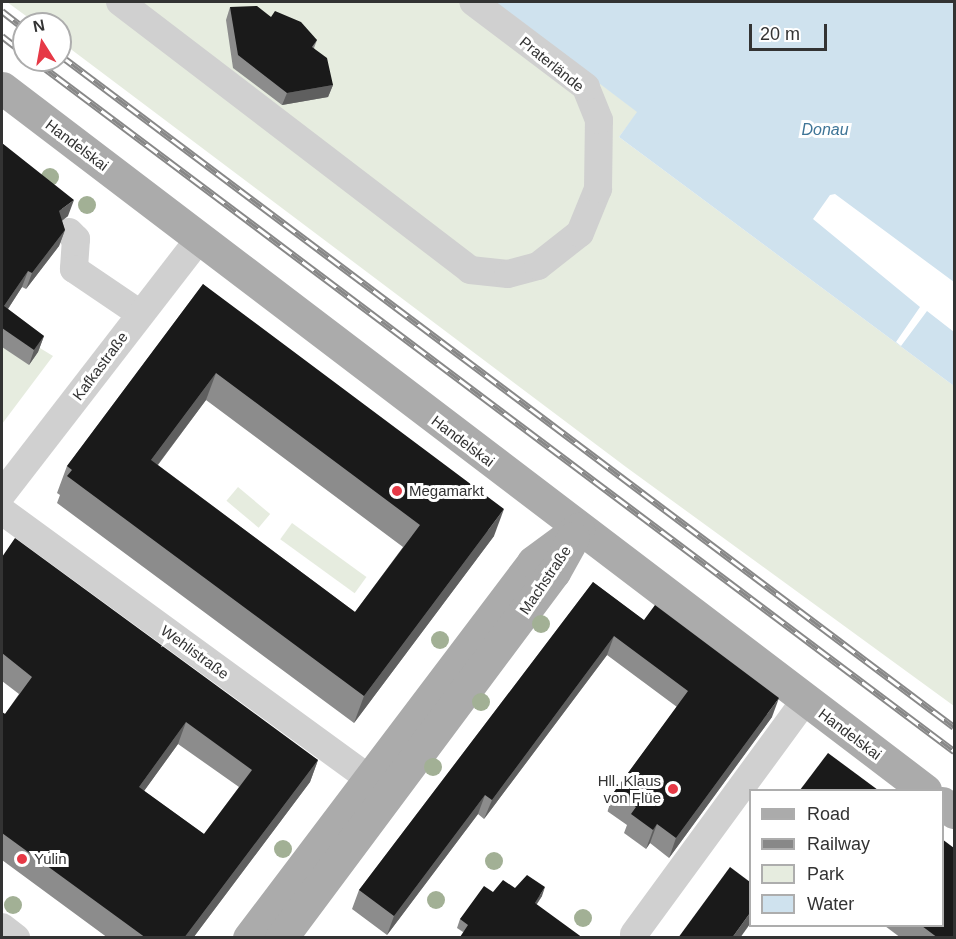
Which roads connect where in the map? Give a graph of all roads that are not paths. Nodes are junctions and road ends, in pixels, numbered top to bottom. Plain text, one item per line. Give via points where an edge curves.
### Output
1 (120, 2) edge
2 (473, 2) edge
3 (2, 88) edge
4 (69, 232) dead end
5 (199, 238) junction
6 (139, 313) junction
7 (2, 494) edge
8 (2, 511) edge
9 (578, 529) junction
10 (805, 700) junction
11 (379, 786) junction
12 (925, 789) edge
13 (2, 927) edge
14 (634, 934) dead end
15 (16, 938) edge
16 (249, 938) edge
17 (281, 938) edge

1 - 2 street, Praterlände via 470,270 508,274 538,266 580,232 598,189 599,120 586,87
3 - 5 main road, Handelskai
4 - 6 street via 76,239 74,269
5 - 6 street, Kafkastraße
5 - 9 main road, Handelskai
6 - 7 street, Kafkastraße
8 - 11 street, Wehlistraße
9 - 10 main road, Handelskai
9 - 11 main road, Machstraße via 532,562
10 - 12 main road, Handelskai
10 - 14 street
11 - 16 main road, Machstraße
11 - 17 main road, Machstraße
13 - 15 street

